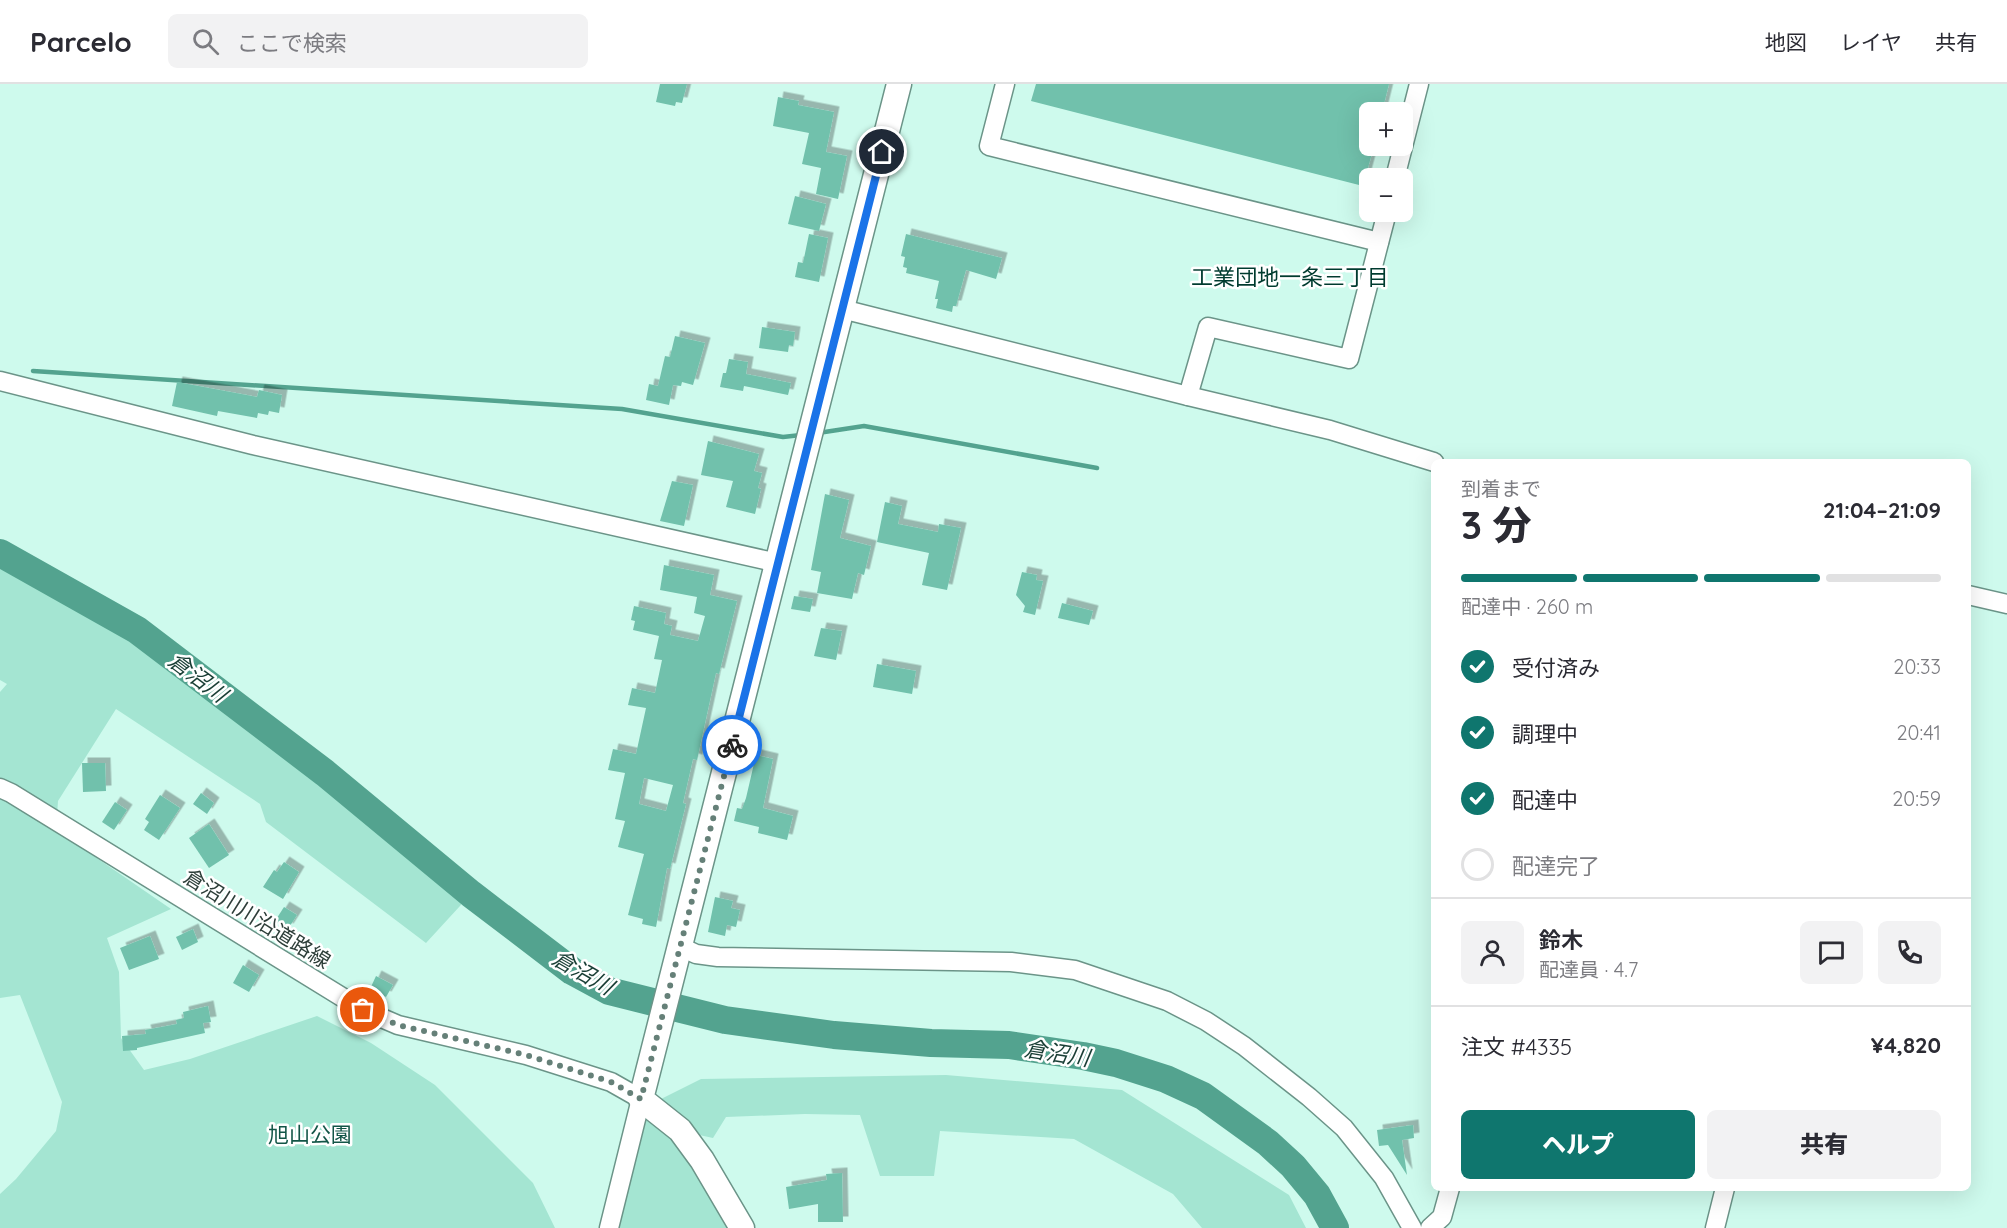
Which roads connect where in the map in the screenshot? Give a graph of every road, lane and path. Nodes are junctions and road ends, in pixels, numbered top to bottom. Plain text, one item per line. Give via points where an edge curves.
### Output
1 (898, 84) edge
2 (1005, 84) edge
3 (1419, 84) edge
4 (1398, 168) edge
5 (1384, 222) edge
6 (1379, 242) junction
7 (842, 309) junction
8 (0, 381) edge
9 (1188, 396) junction
10 (1431, 461) edge
11 (778, 563) junction
12 (1971, 596) edge
13 (2007, 604) edge
14 (0, 788) edge
15 (681, 947) junction
16 (641, 1099) junction
17 (1449, 1191) edge
18 (1724, 1191) edge
19 (609, 1228) edge
20 (742, 1228) edge
21 (1412, 1228) edge
22 (1430, 1228) edge
23 (1715, 1228) edge

1 - 7 main road
2 - 6 street via 989,146
3 - 4 street
5 - 6 street
6 - 9 street via 1348,359 1208,327
7 - 9 street
7 - 11 main road
8 - 11 street via 253,445
9 - 10 street via 1330,430
11 - 15 main road
12 - 13 street
14 - 16 street, 倉沼川川沿道路線 via 363,1010 398,1025 526,1055 611,1082
15 - 16 main road
15 - 21 street via 718,957 1011,962 1075,970 1167,1001 1244,1046 1344,1128 1384,1178
16 - 19 street
16 - 20 main road via 680,1130
17 - 22 street via 1442,1217
18 - 23 street

